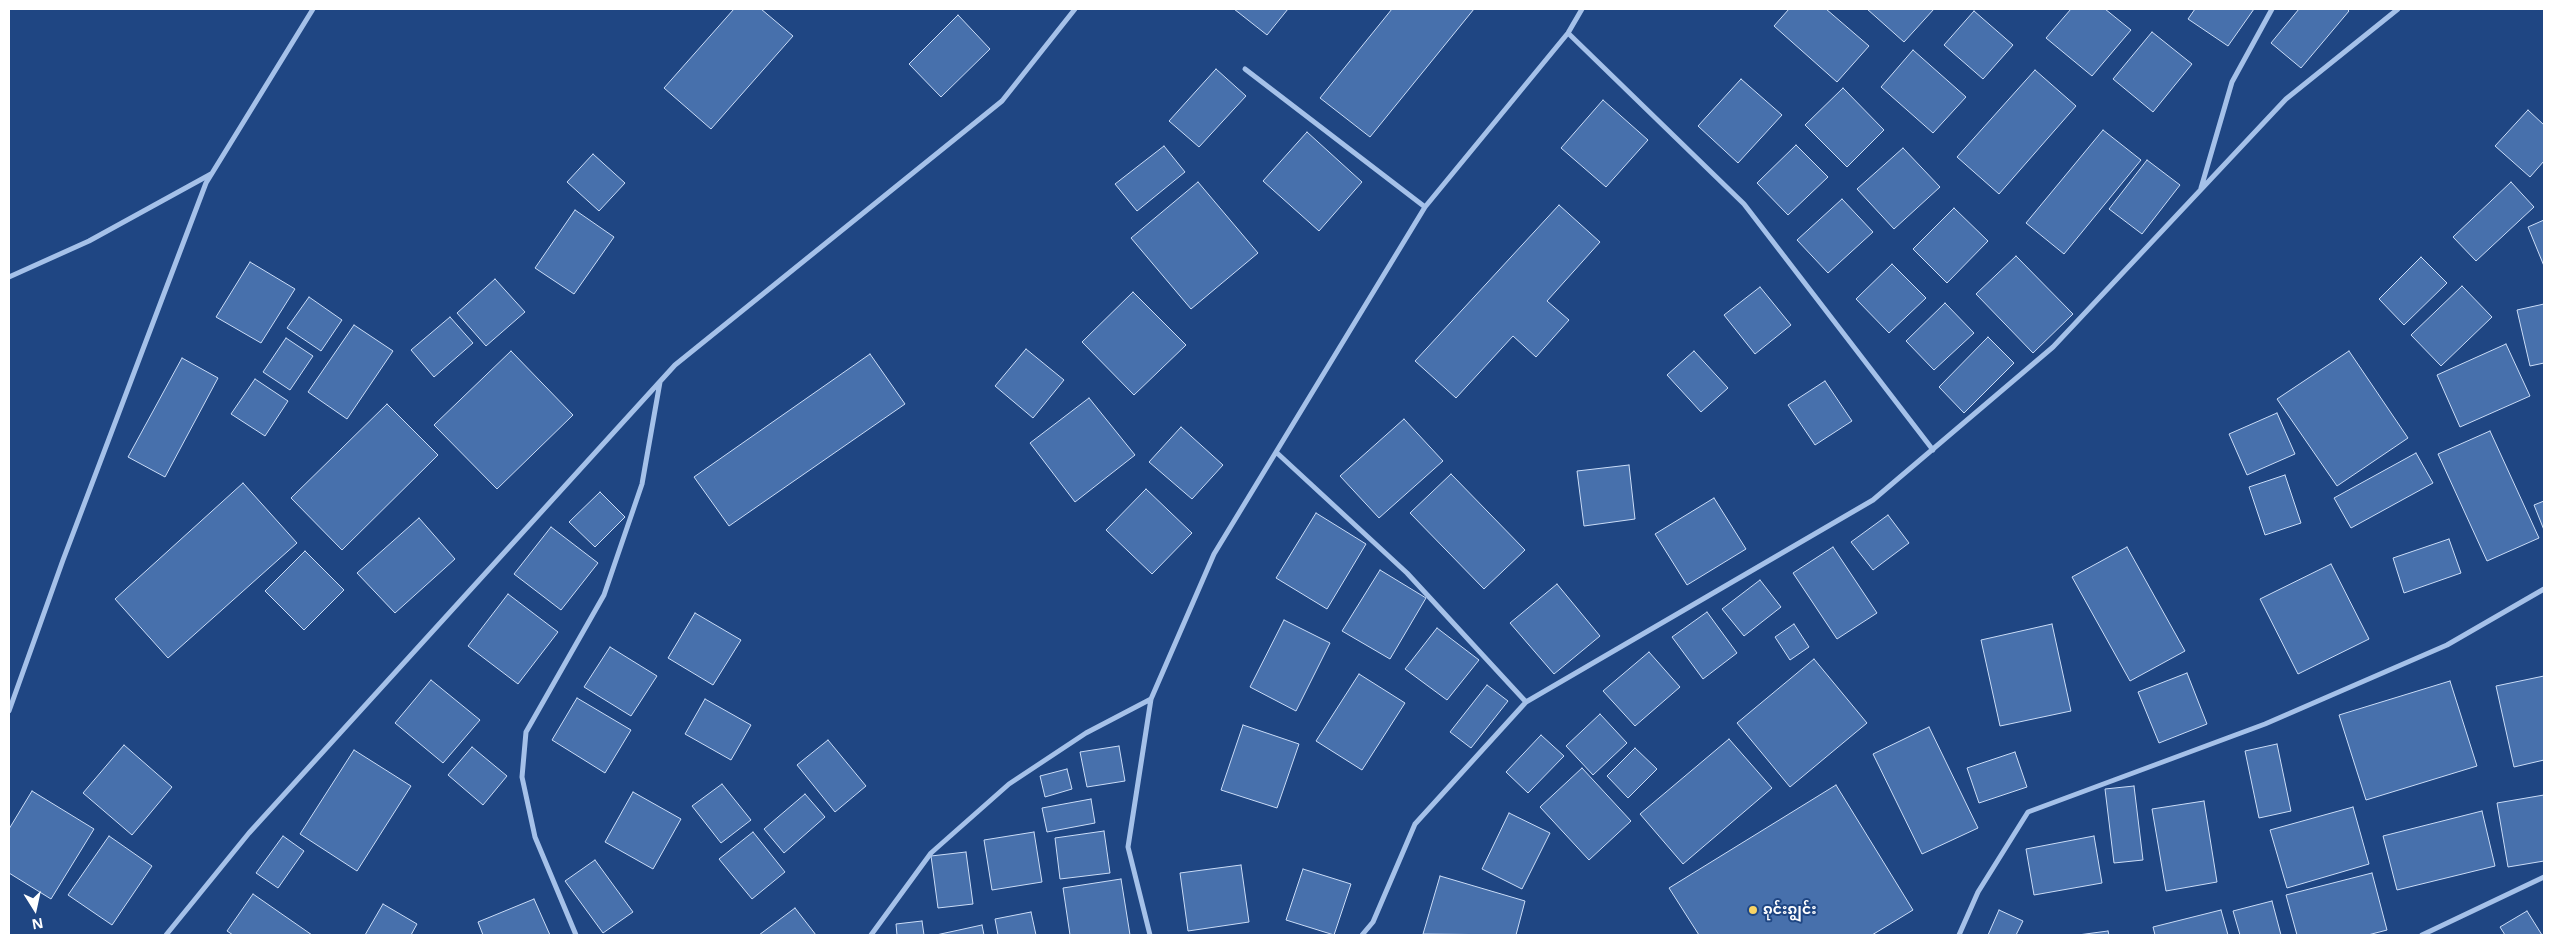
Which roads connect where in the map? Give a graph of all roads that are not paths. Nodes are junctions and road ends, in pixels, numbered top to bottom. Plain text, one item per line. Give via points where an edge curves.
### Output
1 (313, 9) edge
2 (1075, 9) edge
3 (1582, 9) edge
4 (2272, 9) edge
5 (2398, 9) edge
6 (1568, 32) junction
7 (1245, 69) dead end
8 (212, 174) junction
9 (2200, 191) junction
10 (1425, 207) junction
11 (9, 277) edge
12 (660, 381) junction
13 (1933, 450) junction
14 (1276, 452) junction
15 (2544, 589) edge
16 (1151, 699) junction
17 (1526, 702) junction
18 (9, 711) edge
19 (2544, 876) edge
20 (166, 935) edge
21 (576, 935) edge
22 (871, 935) edge
23 (1150, 935) edge
24 (1362, 935) edge
25 (1959, 935) edge
26 (2422, 935) edge

1 - 8 street
2 - 12 street via 1002,101 675,365
3 - 6 street
4 - 9 street via 2232,82
5 - 9 street via 2286,100
6 - 10 street
6 - 13 street via 1744,204
7 - 10 street
8 - 11 street via 89,241
8 - 18 street via 63,560
9 - 13 street via 2053,347
10 - 14 street
12 - 20 street via 249,833
12 - 21 street via 642,484 604,595 526,732 522,777 535,837
13 - 17 street via 1873,500
14 - 16 street via 1214,554
14 - 17 street via 1407,573
15 - 25 street via 2446,645 2266,724 2028,812 1978,892
16 - 22 street via 1086,732 1009,784 931,853
16 - 23 street via 1128,847
17 - 24 street via 1415,824 1373,922
19 - 26 street

